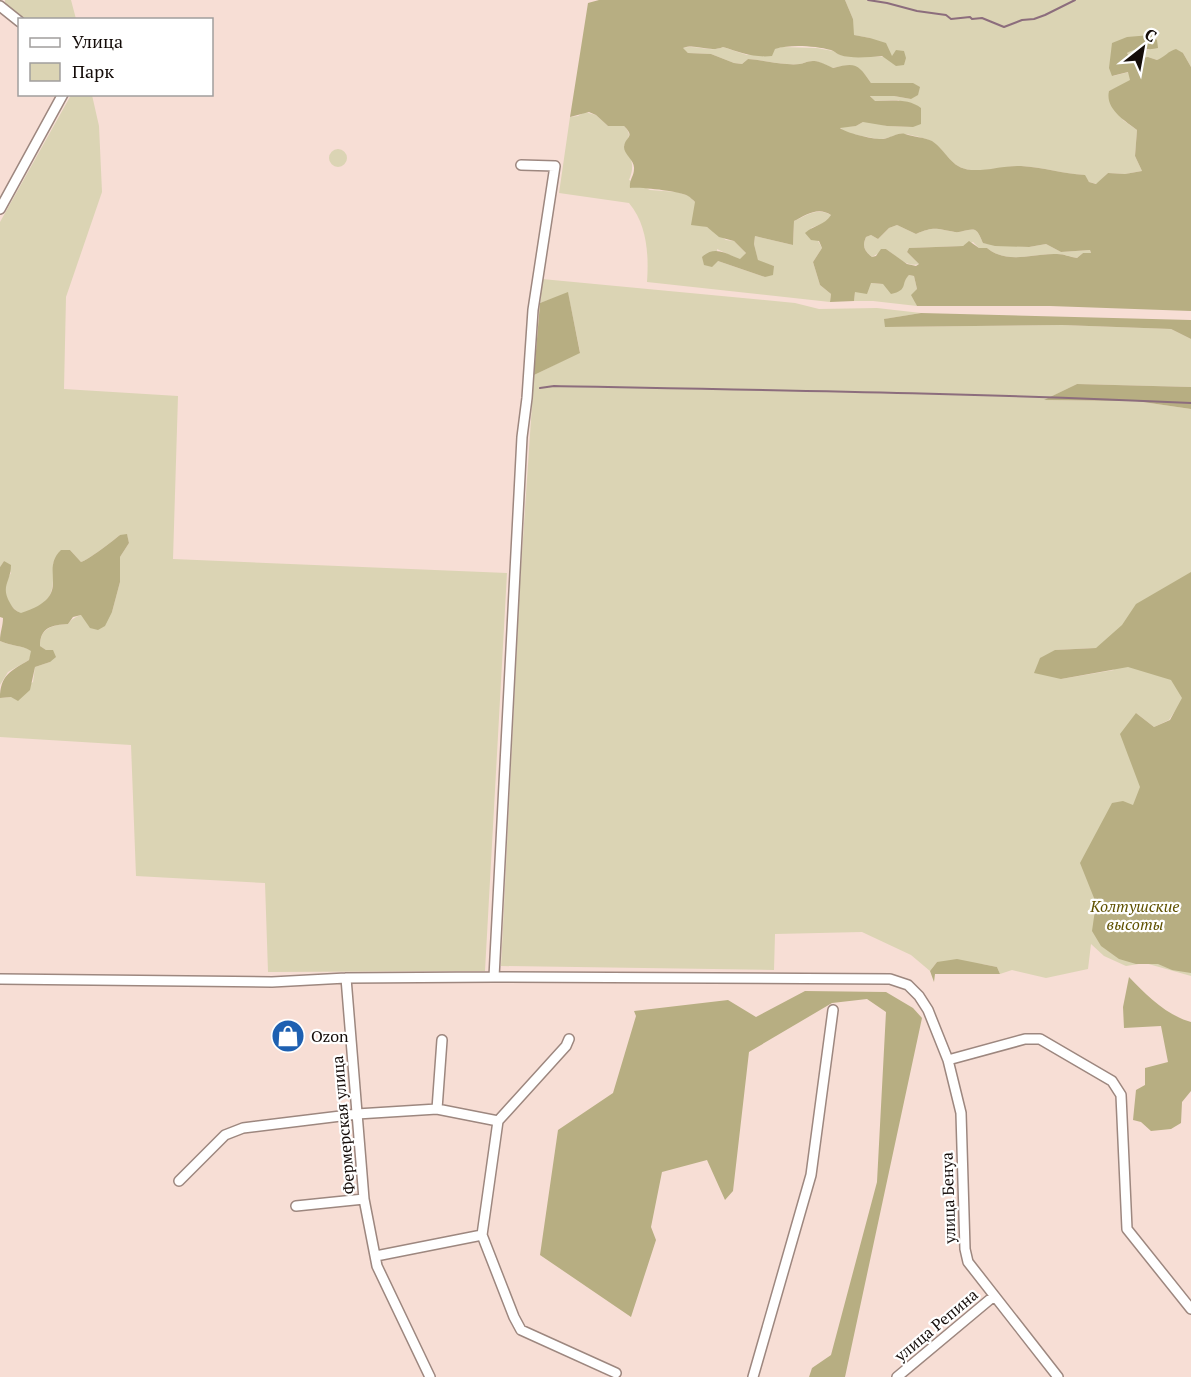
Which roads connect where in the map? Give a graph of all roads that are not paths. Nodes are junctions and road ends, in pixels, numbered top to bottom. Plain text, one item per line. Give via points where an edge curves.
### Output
1 (0, 6) edge
2 (18, 20) edge
3 (62, 96) edge
4 (521, 165) dead end
5 (0, 209) edge
6 (494, 977) junction
7 (346, 978) junction
8 (0, 979) edge
9 (833, 1010) dead end
10 (569, 1039) dead end
11 (442, 1040) dead end
12 (948, 1060) junction
13 (437, 1109) junction
14 (357, 1114) junction
15 (498, 1121) junction
16 (179, 1181) dead end
17 (364, 1200) junction
18 (297, 1206) dead end
19 (482, 1235) junction
20 (376, 1256) junction
21 (994, 1296) junction
22 (1191, 1309) edge
23 (616, 1373) dead end
24 (430, 1377) edge
25 (753, 1377) edge
26 (897, 1377) edge
27 (1058, 1377) edge

1 - 2 street
3 - 5 street
4 - 6 street via 555,166 533,310 522,437
6 - 7 street, улица Бенуа
6 - 12 street, улица Бенуа via 890,979 908,985 919,996
7 - 8 street, улица Бенуа via 272,982
7 - 14 street, Фермерская улица
9 - 25 street via 811,1175
10 - 15 street
11 - 13 street
12 - 21 street, улица Бенуа via 961,1113 965,1250 968,1262
12 - 22 street via 1025,1039 1040,1039 1112,1081 1121,1095 1127,1229
13 - 14 street
13 - 15 street
14 - 16 street via 234,1130
14 - 17 street, Фермерская улица
15 - 19 street
17 - 18 street
17 - 20 street, Фермерская улица
19 - 20 street
19 - 23 street via 521,1330
20 - 24 street, Фермерская улица via 377,1266
21 - 26 street, улица Репина
21 - 27 street, улица Бенуа

